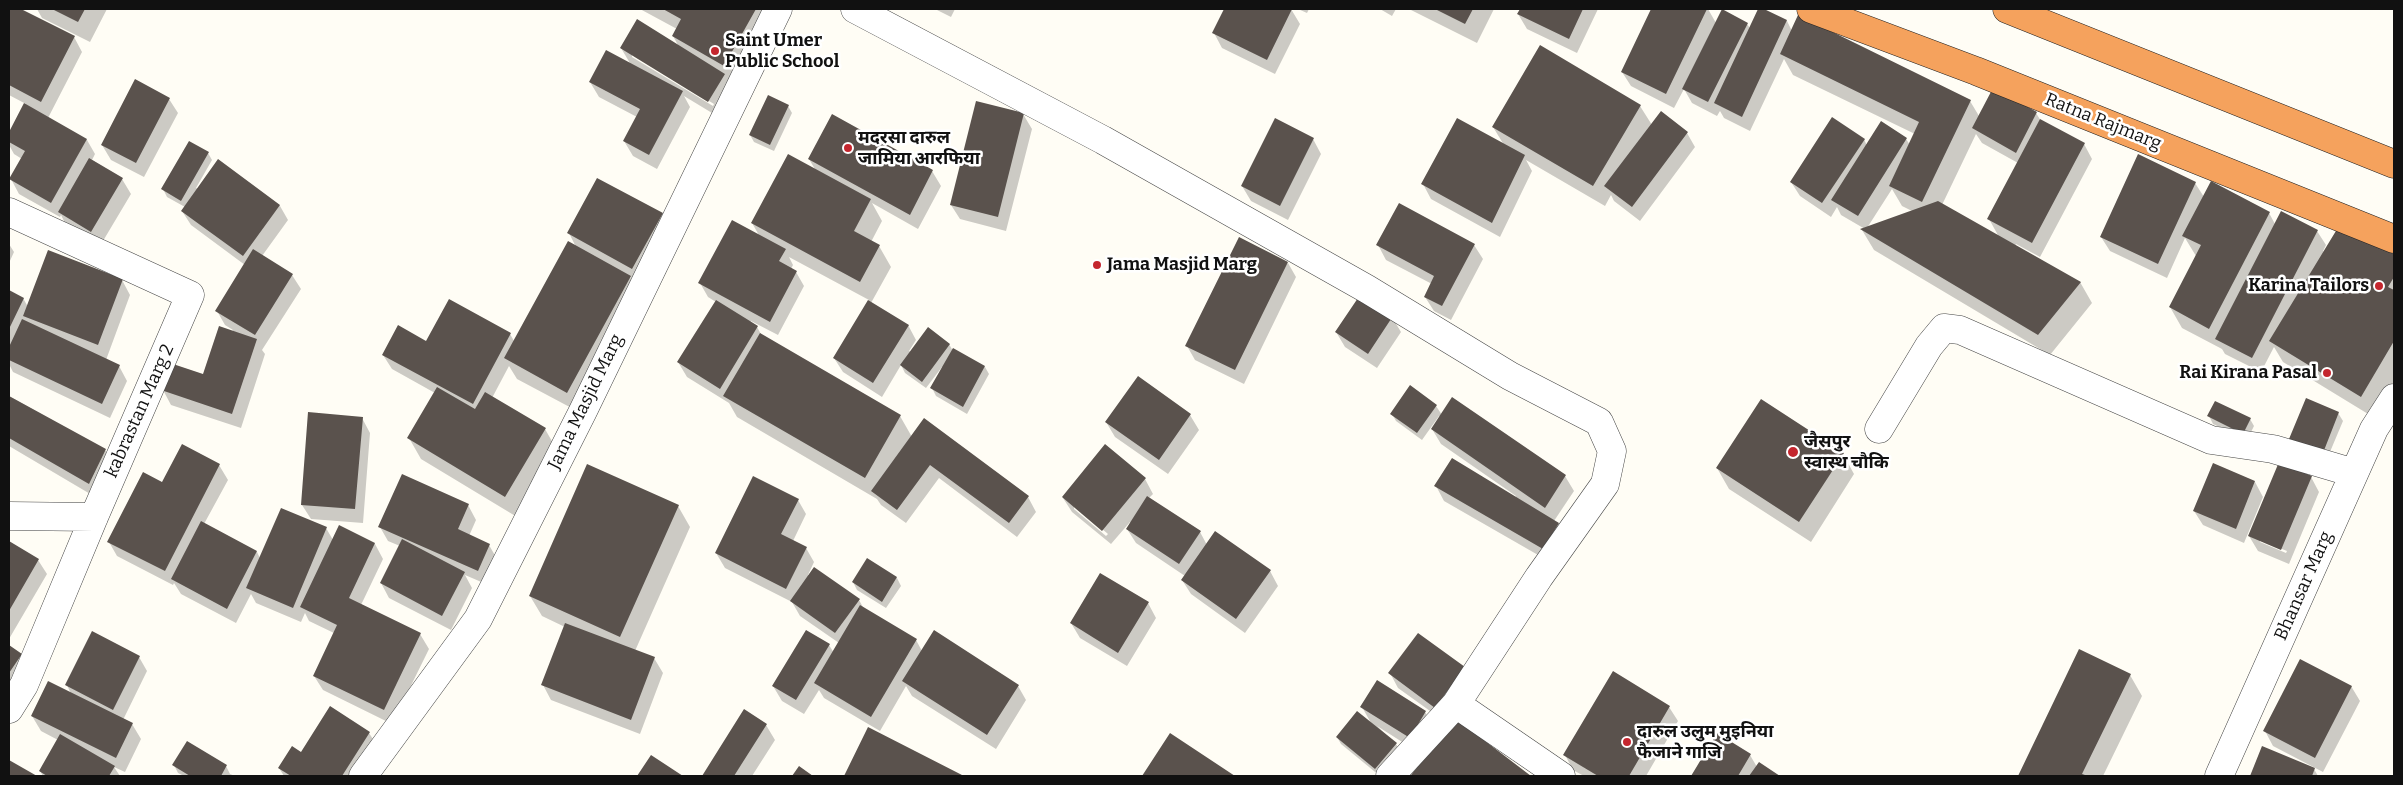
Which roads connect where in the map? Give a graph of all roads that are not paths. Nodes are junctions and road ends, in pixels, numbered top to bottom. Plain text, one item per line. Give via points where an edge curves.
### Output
1 (778, 9) edge
2 (855, 9) edge
3 (1811, 9) edge
4 (2007, 9) edge
5 (2053, 17) edge
6 (2394, 164) edge
7 (9, 212) edge
8 (2394, 239) edge
9 (2394, 398) edge
10 (1879, 429) dead end
11 (2354, 473) junction
12 (9, 516) edge
13 (94, 517) junction
14 (1456, 704) junction
15 (9, 709) edge
16 (363, 776) edge
17 (1390, 776) edge
18 (1561, 776) edge
19 (2219, 776) edge

1 - 16 street, Jama Masjid Marg via 478,619
2 - 14 street via 1103,140 1366,289 1510,376 1599,422 1612,451 1605,484
3 - 8 highway, Ratna Rajmarg via 1976,71
4 - 5 highway
5 - 6 highway
7 - 13 street, kabrastan Marg 2 via 190,295
9 - 11 street, Bhansar Marg via 2374,429
10 - 11 street via 1929,346 1944,328 1960,330 2211,440 2273,449
11 - 19 street, Bhansar Marg
12 - 13 street
13 - 15 street, kabrastan Marg 2 via 24,685
14 - 17 street
14 - 18 street

